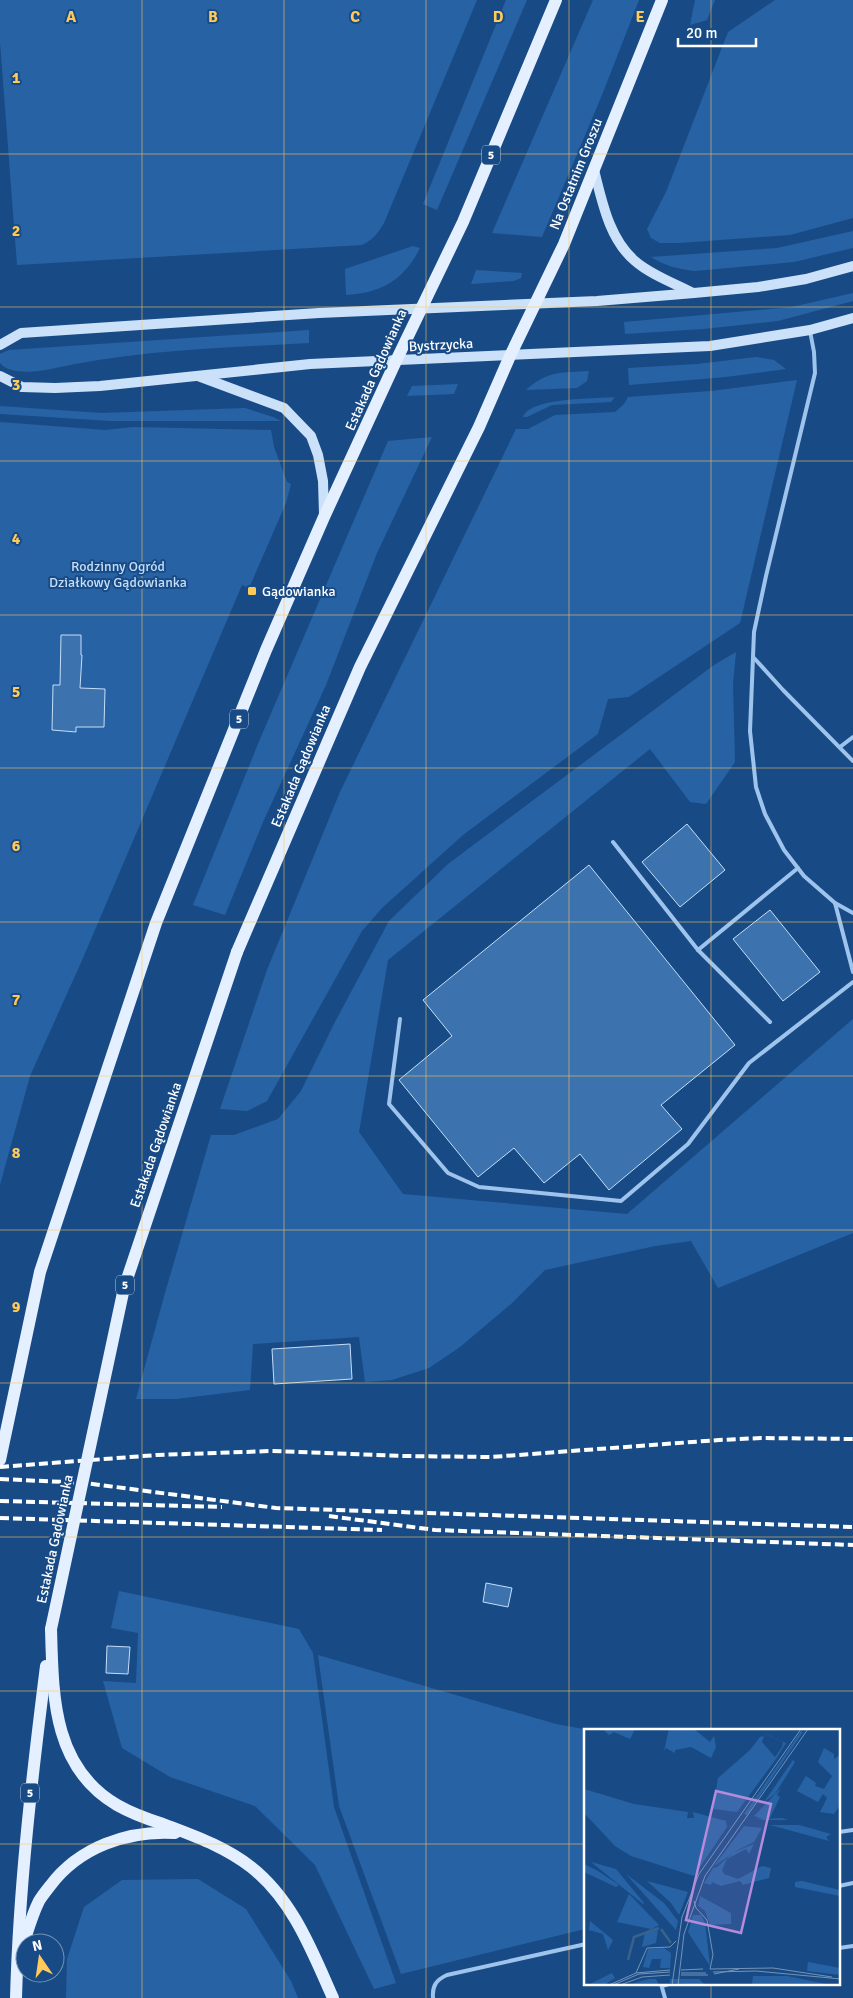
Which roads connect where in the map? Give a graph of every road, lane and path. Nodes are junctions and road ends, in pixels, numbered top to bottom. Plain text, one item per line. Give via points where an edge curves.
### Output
1 (556, 0) edge
2 (662, 0) edge
3 (594, 170) junction
4 (853, 266) edge
5 (694, 294) junction
6 (535, 303) junction
7 (421, 308) junction
8 (853, 318) edge
9 (810, 330) junction
10 (0, 345) edge
11 (510, 356) junction
12 (396, 361) junction
13 (195, 375) junction
14 (0, 376) edge
15 (324, 517) junction
16 (754, 658) junction
17 (853, 737) edge
18 (840, 747) junction
19 (853, 761) edge
20 (613, 842) dead end
21 (798, 868) junction
22 (835, 903) junction
23 (853, 913) edge
24 (698, 950) junction
25 (853, 972) edge
26 (853, 982) edge
27 (400, 1020) dead end
28 (770, 1022) dead end
29 (0, 1460) edge
30 (51, 1629) junction
31 (853, 1830) edge
32 (840, 1832) edge
33 (190, 1834) junction
34 (853, 1883) edge
35 (840, 1886) edge
36 (19, 1933) edge
37 (27, 1933) edge
38 (584, 1944) edge
39 (853, 1946) edge
40 (840, 1948) edge
41 (16, 1983) edge
42 (661, 1986) edge
43 (16, 1998) edge
44 (333, 1998) edge
45 (433, 1998) edge
46 (665, 1998) edge

1 - 7 main road, 5 via 463,222
2 - 3 main road, Na Ostatnim Groszu / 5
3 - 5 street via 609,222 626,252 635,262
3 - 6 main road, Na Ostatnim Groszu / 5 via 562,249
4 - 5 street via 806,280
5 - 6 street
6 - 7 street
6 - 11 main road, Na Ostatnim Groszu / 5
7 - 10 street via 22,333
7 - 12 main road, Estakada Gądowianka / 5
8 - 9 street, Bystrzycka
9 - 11 street, Bystrzycka via 710,346
9 - 16 lane via 815,372 754,632
11 - 12 street, Bystrzycka
11 - 30 main road, Estakada Gądowianka / 5, bridge via 479,427 360,667 237,952 124,1288
12 - 13 street, Bystrzycka via 310,364
12 - 15 main road, Estakada Gądowianka / 5
13 - 14 street, Bystrzycka via 55,388 22,387
13 - 15 street via 284,408 310,436 323,481
15 - 29 main road, Estakada Gądowianka / 5 via 266,650 156,923 40,1272
16 - 18 lane
16 - 21 lane via 750,731 756,787 776,836
17 - 18 lane
18 - 19 lane
20 - 24 lane
21 - 22 lane
21 - 24 lane
22 - 23 lane
22 - 25 lane
24 - 28 lane
26 - 27 lane via 749,1063 688,1144 622,1201 479,1187 448,1173 389,1104
30 - 33 main road via 56,1714 64,1740 82,1774 116,1804
30 - 36 main road, Estakada Gądowianka / 5 via 27,1823
31 - 32 lane
33 - 37 main road via 162,1832 129,1837 102,1845 78,1858 55,1879 39,1900
33 - 44 main road via 239,1858 274,1889 302,1930
34 - 35 lane
38 - 45 lane via 446,1974 434,1985
39 - 40 lane
41 - 43 main road, Estakada Gądowianka / 5
42 - 46 lane

